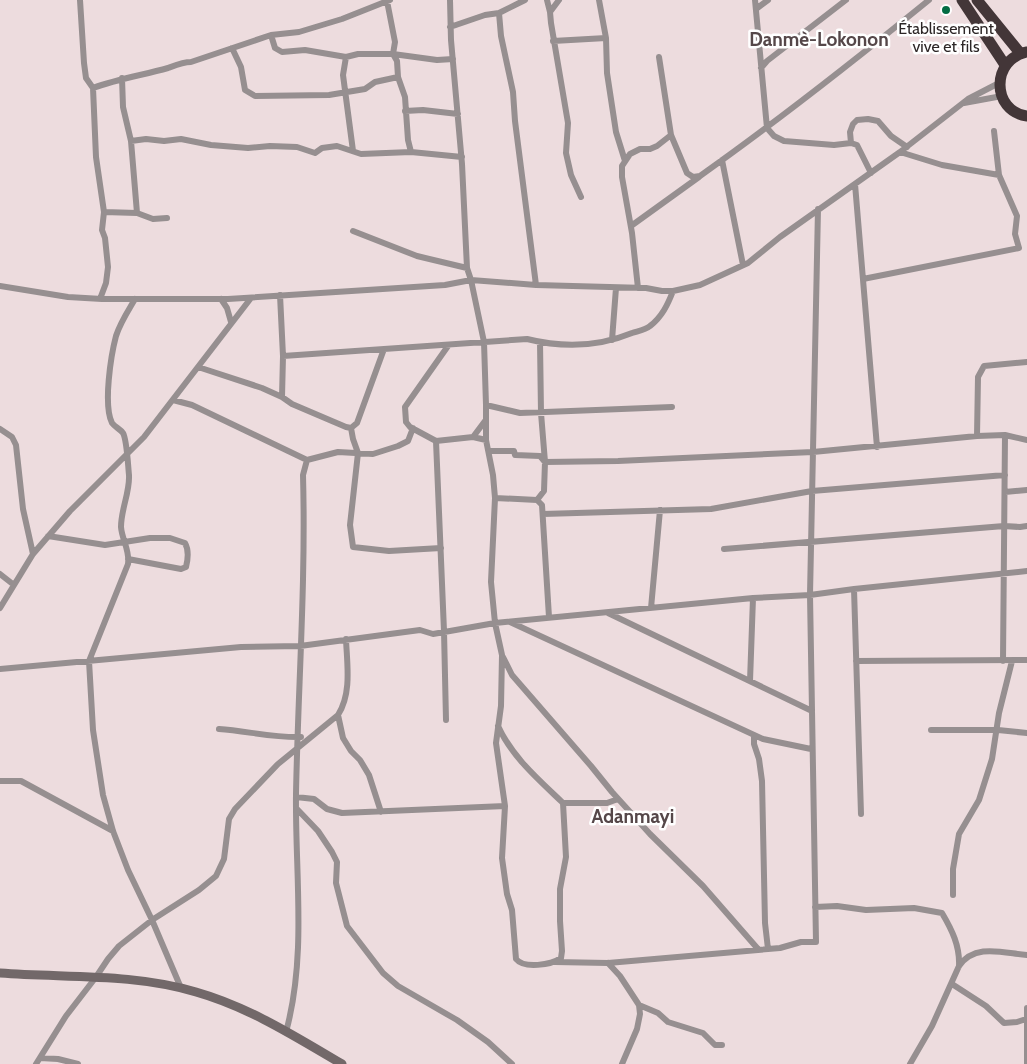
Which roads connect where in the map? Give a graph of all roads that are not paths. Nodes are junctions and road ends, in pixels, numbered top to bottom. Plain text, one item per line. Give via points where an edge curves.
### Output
1 (80, 0) edge
2 (450, 0) edge
3 (525, 0) edge
4 (547, 0) edge
5 (559, 0) edge
6 (599, 0) edge
7 (755, 0) edge
8 (768, 0) edge
9 (846, 0) edge
10 (928, 0) edge
11 (962, 0) edge
12 (976, 0) edge
13 (389, 1) edge
14 (756, 9) junction
15 (550, 12) junction
16 (499, 13) junction
17 (450, 27) junction
18 (271, 35) junction
19 (606, 38) junction
20 (554, 42) junction
21 (232, 48) junction
22 (1023, 53) edge
23 (393, 54) junction
24 (659, 57) dead end
25 (346, 58) junction
26 (453, 59) junction
27 (1005, 65) junction
28 (761, 68) junction
29 (398, 77) junction
30 (122, 78) junction
31 (999, 83) junction
32 (93, 88) junction
33 (345, 93) junction
34 (1002, 96) junction
35 (964, 103) junction
36 (405, 111) junction
37 (458, 114) junction
38 (1027, 116) edge
39 (766, 128) junction
40 (994, 131) dead end
41 (671, 135) junction
42 (131, 141) junction
43 (851, 143) junction
44 (907, 146) junction
45 (353, 151) junction
46 (411, 152) junction
47 (900, 152) junction
48 (462, 157) junction
49 (722, 160) junction
50 (624, 161) junction
51 (871, 173) junction
52 (999, 175) junction
53 (700, 176) junction
54 (855, 184) junction
55 (581, 197) dead end
56 (818, 210) junction
57 (104, 212) junction
58 (137, 213) junction
59 (167, 218) dead end
60 (631, 226) junction
61 (353, 231) dead end
62 (743, 265) junction
63 (467, 268) junction
64 (862, 279) junction
65 (471, 280) junction
66 (536, 285) junction
67 (0, 286) edge
68 (616, 288) junction
69 (638, 288) junction
70 (673, 291) junction
71 (280, 295) junction
72 (251, 298) junction
73 (100, 299) junction
74 (135, 299) junction
75 (221, 299) junction
76 (231, 322) junction
77 (612, 340) junction
78 (484, 342) junction
79 (540, 342) junction
80 (448, 346) junction
81 (384, 349) junction
82 (283, 356) junction
83 (1027, 362) edge
84 (198, 367) junction
85 (282, 397) junction
86 (173, 400) junction
87 (486, 406) junction
88 (672, 407) dead end
89 (541, 413) junction
90 (486, 421) junction
91 (352, 428) junction
92 (413, 428) junction
93 (0, 429) edge
94 (1005, 435) junction
95 (977, 436) junction
96 (473, 437) junction
97 (486, 440) junction
98 (1027, 440) edge
99 (436, 441) junction
100 (877, 447) junction
101 (489, 451) junction
102 (813, 452) junction
103 (358, 453) junction
104 (127, 454) junction
105 (307, 460) junction
106 (545, 462) junction
107 (1005, 475) junction
108 (1027, 490) edge
109 (812, 491) junction
110 (1004, 492) junction
111 (494, 498) junction
112 (537, 500) junction
113 (660, 510) junction
114 (543, 514) junction
115 (1004, 526) junction
116 (1027, 526) edge
117 (48, 536) junction
118 (124, 541) junction
119 (811, 542) junction
120 (440, 548) junction
121 (724, 549) dead end
122 (33, 554) junction
123 (128, 559) junction
124 (1027, 571) edge
125 (0, 574) edge
126 (1004, 574) junction
127 (14, 585) junction
128 (854, 589) junction
129 (810, 595) junction
130 (754, 598) junction
131 (0, 608) edge
132 (651, 608) junction
133 (608, 613) junction
134 (549, 618) junction
135 (509, 621) junction
136 (495, 623) junction
137 (444, 631) junction
138 (346, 639) junction
139 (300, 646) junction
140 (502, 654) junction
141 (1012, 660) junction
142 (1027, 660) edge
143 (89, 661) junction
144 (856, 661) junction
145 (1003, 661) junction
146 (0, 669) edge
147 (750, 681) junction
148 (812, 711) junction
149 (338, 715) junction
150 (446, 720) dead end
151 (498, 726) junction
152 (219, 729) dead end
153 (931, 730) dead end
154 (998, 730) junction
155 (1027, 733) edge
156 (754, 735) junction
157 (299, 737) junction
158 (310, 737) junction
159 (298, 749) junction
160 (812, 749) junction
161 (0, 781) edge
162 (296, 797) junction
163 (618, 799) junction
164 (563, 803) junction
165 (505, 806) junction
166 (297, 809) junction
167 (381, 812) junction
168 (862, 814) dead end
169 (113, 831) junction
170 (953, 895) dead end
171 (815, 907) junction
172 (152, 920) junction
173 (758, 949) junction
174 (768, 949) junction
175 (1027, 955) edge
176 (555, 962) junction
177 (608, 963) junction
178 (959, 966) junction
179 (0, 973) edge
180 (96, 977) junction
181 (952, 984) junction
182 (181, 988) junction
183 (639, 1005) junction
184 (1027, 1008) edge
185 (1026, 1019) junction
186 (286, 1032) junction
187 (722, 1045) dead end
188 (40, 1058) junction
189 (36, 1064) edge
190 (78, 1064) edge
191 (342, 1064) edge
192 (512, 1064) edge
193 (622, 1064) edge
194 (910, 1064) edge
195 (1027, 1064) edge

1 - 32 street via 86,78
2 - 17 street
3 - 16 street
4 - 15 street
5 - 15 street
6 - 19 street
7 - 14 street
8 - 14 street
9 - 28 street
10 - 39 street
11 - 27 highway
12 - 22 highway
13 - 18 street via 299,32
13 - 23 street via 395,42
14 - 28 street
15 - 20 street
16 - 17 street
16 - 66 street via 513,92
17 - 26 street
18 - 21 street
18 - 25 street via 275,48 282,52 305,50
19 - 20 street
19 - 50 street via 606,73
20 - 55 street via 568,124 566,153
21 - 30 street via 191,62
21 - 33 street via 241,67 245,90 255,96
22 - 27 highway
23 - 25 street via 358,54
23 - 26 street
23 - 29 street
24 - 41 street
25 - 33 street via 343,75
26 - 37 street
27 - 31 highway
28 - 39 street
29 - 33 street
29 - 36 street via 405,97
30 - 32 street
30 - 42 street via 123,107
31 - 34 highway
31 - 35 street
32 - 57 street via 96,157
33 - 45 street
34 - 35 street
34 - 38 highway via 1009,108
35 - 44 street
36 - 37 street
36 - 46 street
37 - 48 street
39 - 43 street via 784,141 834,145
39 - 49 street
40 - 52 street
41 - 50 street via 657,146 630,154
41 - 53 street via 687,173 693,177
42 - 45 street via 181,139 248,148 297,147 315,153 322,148 337,146
42 - 58 street
43 - 44 street via 852,124 868,119 878,121 891,136
43 - 51 street via 857,145
44 - 47 street
45 - 46 street via 361,154
46 - 48 street
47 - 51 street
47 - 52 street via 942,166
48 - 63 street
49 - 53 street
49 - 62 street
50 - 60 street via 622,177
51 - 54 street
52 - 64 street via 1017,216 1015,234 1019,248
53 - 60 street
54 - 56 street
54 - 64 street
56 - 62 street
56 - 102 street
57 - 58 street
57 - 73 street via 102,230 108,267
58 - 59 street
60 - 69 street
61 - 63 street via 417,256
62 - 70 street via 700,285
63 - 65 street
64 - 100 street
65 - 66 street
65 - 71 street via 445,285
65 - 78 street
66 - 68 street
67 - 73 street
68 - 69 street
68 - 77 street
69 - 70 street
70 - 77 street via 667,307 650,327
71 - 72 street
71 - 82 street
72 - 75 street
72 - 76 street
73 - 74 street
74 - 75 street
74 - 104 street via 117,335 108,386 112,422 124,434
75 - 76 street
76 - 84 street
77 - 79 street via 574,346
78 - 79 street via 527,339
78 - 80 street
78 - 87 street
79 - 89 street
80 - 81 street
80 - 92 street via 405,407 406,422
81 - 82 street
81 - 91 street via 357,423
82 - 85 street
83 - 95 street via 984,366 978,377
84 - 85 street
84 - 86 street
85 - 91 street
86 - 104 street
86 - 105 street via 192,405
87 - 89 street via 520,413
87 - 90 street
88 - 89 street
89 - 106 street
90 - 96 street
90 - 97 street
91 - 103 street
92 - 99 street
92 - 103 street via 408,441 398,446 373,454
93 - 122 street via 12,437 16,445 23,509
94 - 95 street
94 - 98 street
94 - 107 street
95 - 100 street
96 - 97 street
96 - 99 street
97 - 101 street
99 - 120 street
100 - 102 street
101 - 106 street via 540,456
101 - 111 street
102 - 106 street
102 - 109 street
103 - 105 street via 338,452
103 - 120 street via 350,525 353,547 389,551
104 - 117 street
104 - 118 street via 128,488 121,516
105 - 139 street via 302,476
106 - 112 street via 544,491
107 - 109 street
107 - 110 street
108 - 110 street
109 - 113 street via 711,509
109 - 119 street
110 - 115 street
111 - 112 street
111 - 136 street via 491,582
112 - 114 street via 542,505
113 - 114 street
113 - 132 street
114 - 134 street
115 - 116 street
115 - 119 street
115 - 126 street
117 - 118 street via 105,545
117 - 122 street
118 - 123 street
118 - 123 street via 170,538 185,543 188,550 186,567 181,569
119 - 121 street
119 - 129 street
120 - 137 street
122 - 127 street
123 - 143 street
124 - 126 street
125 - 127 street
126 - 128 street
126 - 145 street
127 - 131 street
128 - 129 street
128 - 144 street
129 - 130 street
129 - 148 street
130 - 132 street
130 - 147 street
132 - 133 street
133 - 134 street
133 - 147 street
134 - 135 street
135 - 136 street
135 - 156 street
136 - 137 street
136 - 140 street
137 - 138 street via 433,634 420,630
137 - 150 street
138 - 139 street
138 - 149 street via 348,681 344,705
139 - 143 street via 240,646
139 - 157 street
140 - 151 street via 502,706
140 - 163 street via 512,675
141 - 142 street
141 - 145 street
141 - 154 street
143 - 146 street
143 - 169 street via 93,730 103,795
144 - 145 street
144 - 168 street
147 - 148 street
148 - 160 street
149 - 158 street
149 - 167 street via 343,738 368,775
151 - 164 street via 529,771
151 - 165 street via 496,743
152 - 157 street
153 - 154 street
154 - 155 street
154 - 170 street via 979,800 959,834
156 - 160 street
156 - 174 street via 762,781 764,923
157 - 158 street
157 - 159 street
158 - 159 street
159 - 162 street
159 - 172 street via 278,764 232,813 224,858 216,876
160 - 171 street
161 - 169 street via 21,781
162 - 166 street
162 - 167 street via 314,799 334,812
163 - 164 street via 608,803
163 - 173 street via 703,886
164 - 176 street via 566,856 560,889 562,951 561,958
165 - 167 street
165 - 176 street via 502,858 512,910 516,959 526,965
166 - 186 street via 298,953 293,1007
166 - 192 street via 332,852 337,862 336,883 347,926 383,973 398,986 457,1020
169 - 172 street
171 - 174 street via 816,942
171 - 178 street via 914,908 942,913 960,952
172 - 180 street via 119,946
172 - 182 street
173 - 174 street
173 - 177 street
175 - 178 street via 978,952
176 - 177 street
177 - 183 street
178 - 181 street
179 - 180 main road
180 - 182 main road
180 - 188 street
181 - 185 street via 986,1006 1004,1023
181 - 194 street
182 - 186 main road via 222,1000
183 - 187 street via 658,1013 668,1022 703,1033 715,1045
183 - 193 street via 638,1029
184 - 185 street
185 - 195 street
186 - 191 main road
188 - 189 street
188 - 190 street

